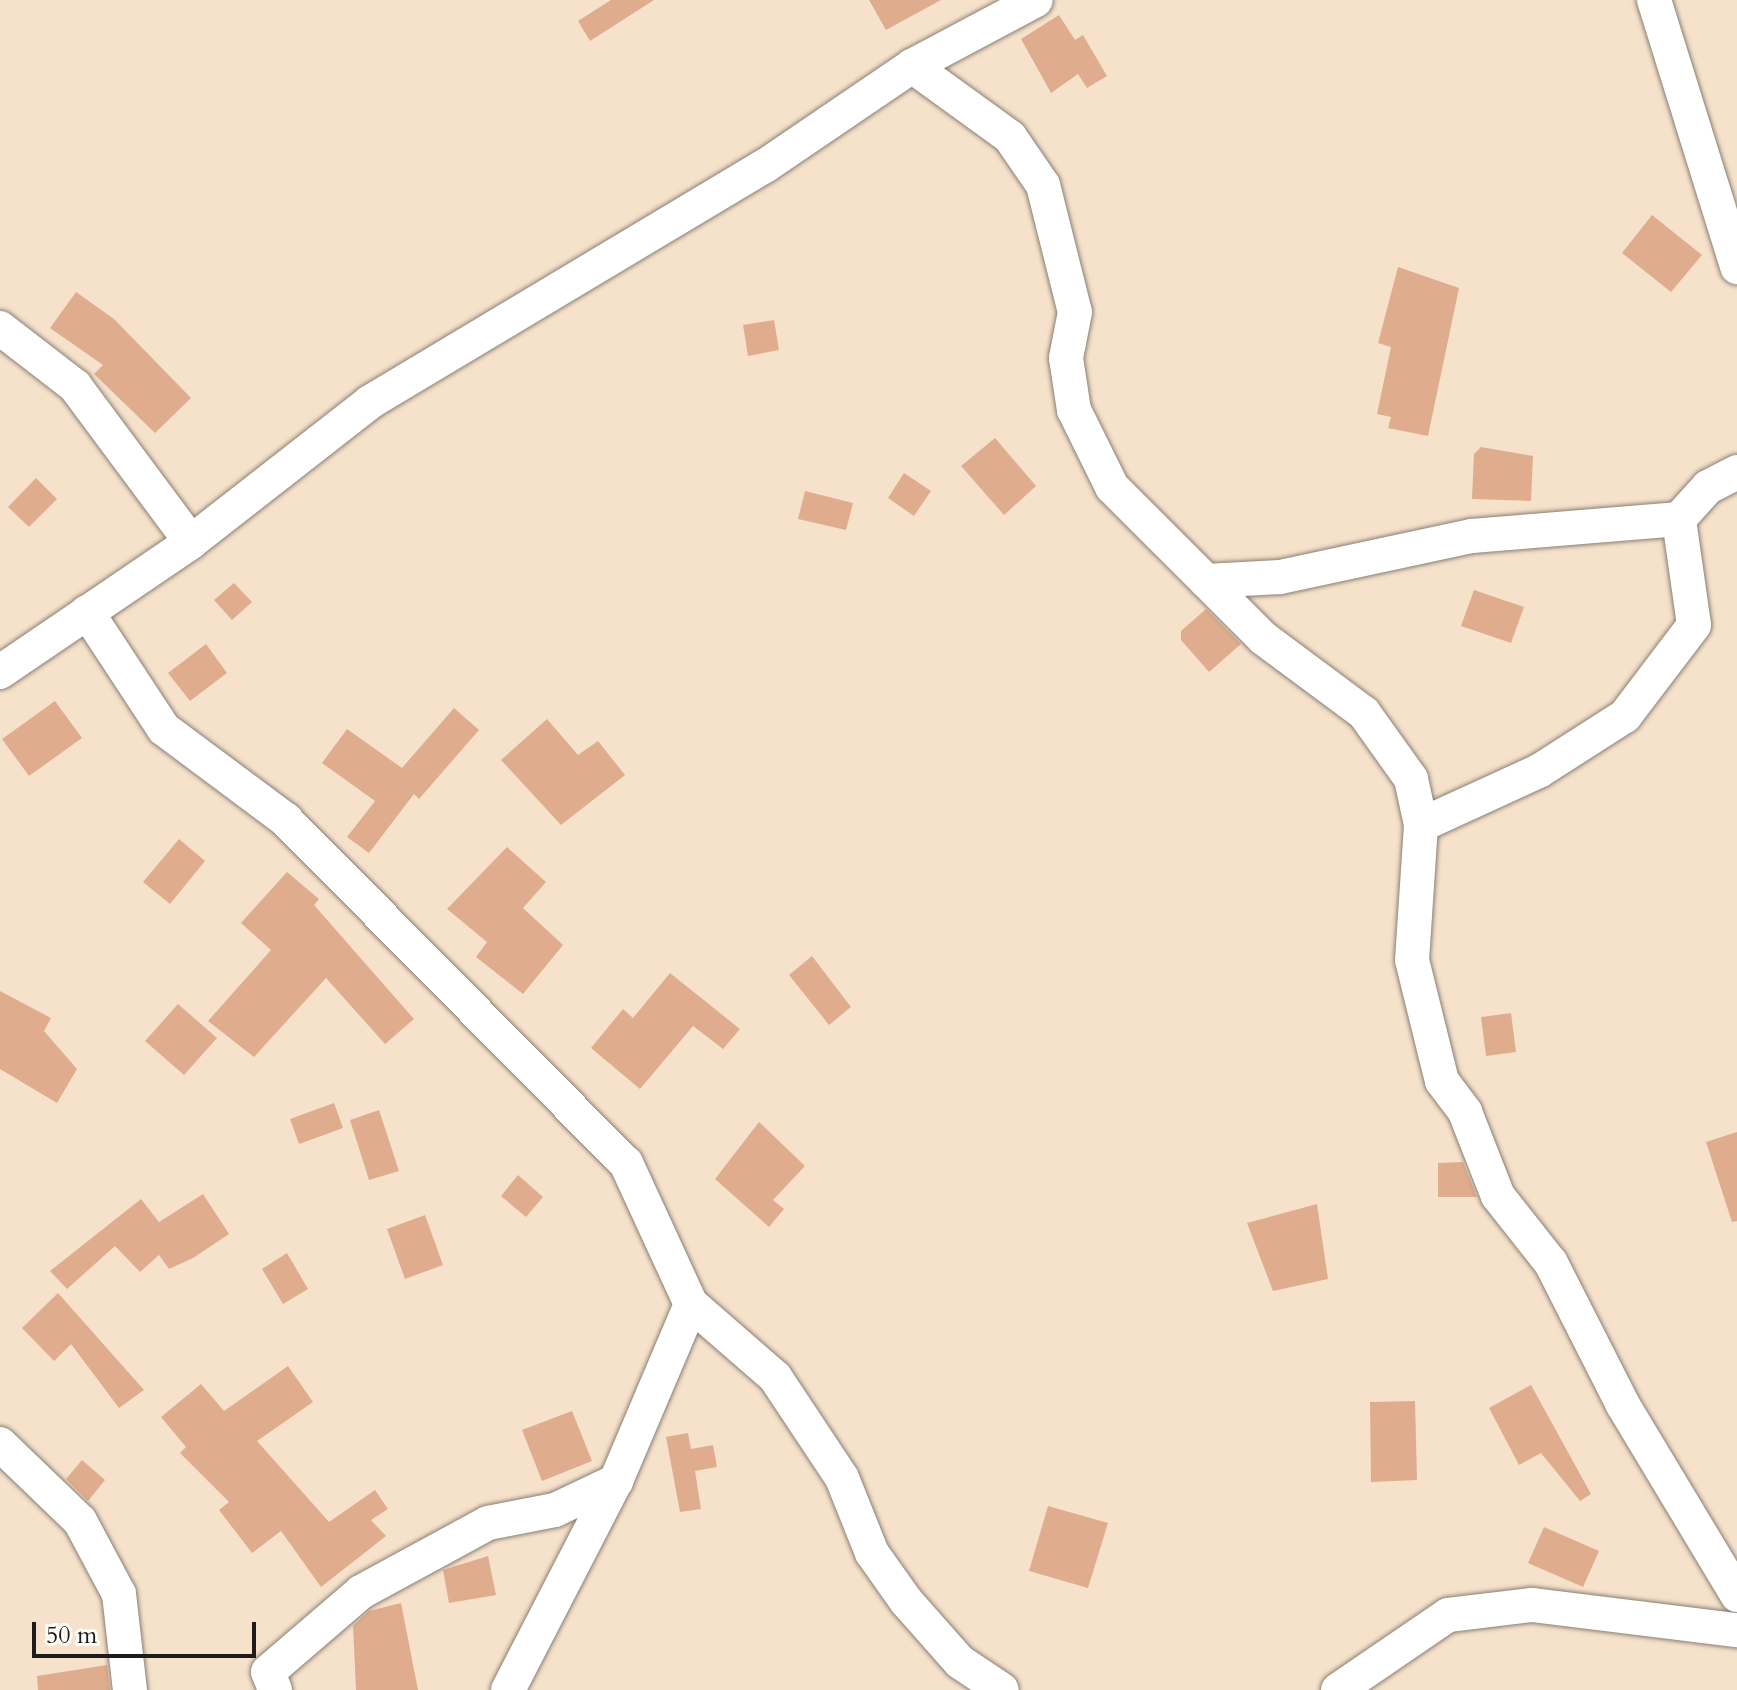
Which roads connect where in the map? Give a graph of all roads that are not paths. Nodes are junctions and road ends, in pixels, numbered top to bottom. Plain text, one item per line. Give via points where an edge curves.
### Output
1 (1036, 0) edge
2 (1654, 0) edge
3 (912, 66) junction
4 (1737, 267) edge
5 (0, 328) edge
6 (1737, 472) edge
7 (1679, 519) junction
8 (191, 542) junction
9 (1206, 581) junction
10 (87, 612) junction
11 (0, 672) edge
12 (1421, 825) junction
13 (691, 1304) junction
14 (1, 1449) edge
15 (616, 1481) junction
16 (1737, 1595) edge
17 (1737, 1630) edge
18 (130, 1690) edge
19 (275, 1690) edge
20 (508, 1690) edge
21 (1002, 1690) edge
22 (1338, 1690) edge

1 - 3 street
2 - 4 street
3 - 8 street via 765,166 370,402
3 - 9 street via 1023,150 1063,247 1075,312 1068,380 1090,449 1151,532
5 - 8 street via 75,386
6 - 7 street via 1708,487
7 - 9 street via 1472,536 1280,577
7 - 12 street via 1694,625 1625,716 1539,771
8 - 10 street
9 - 12 street via 1263,638 1364,713 1411,779
10 - 11 street
10 - 13 street via 164,729 286,820 626,1163
12 - 16 street via 1412,960 1442,1081 1465,1112 1498,1196 1551,1263 1623,1405
13 - 15 street
13 - 21 street via 775,1377 842,1478 872,1553 906,1601 960,1662
14 - 18 street via 80,1521 106,1569 119,1594
15 - 19 street via 555,1510 488,1523 361,1592 268,1672
15 - 20 street
17 - 22 street via 1532,1605 1448,1615

